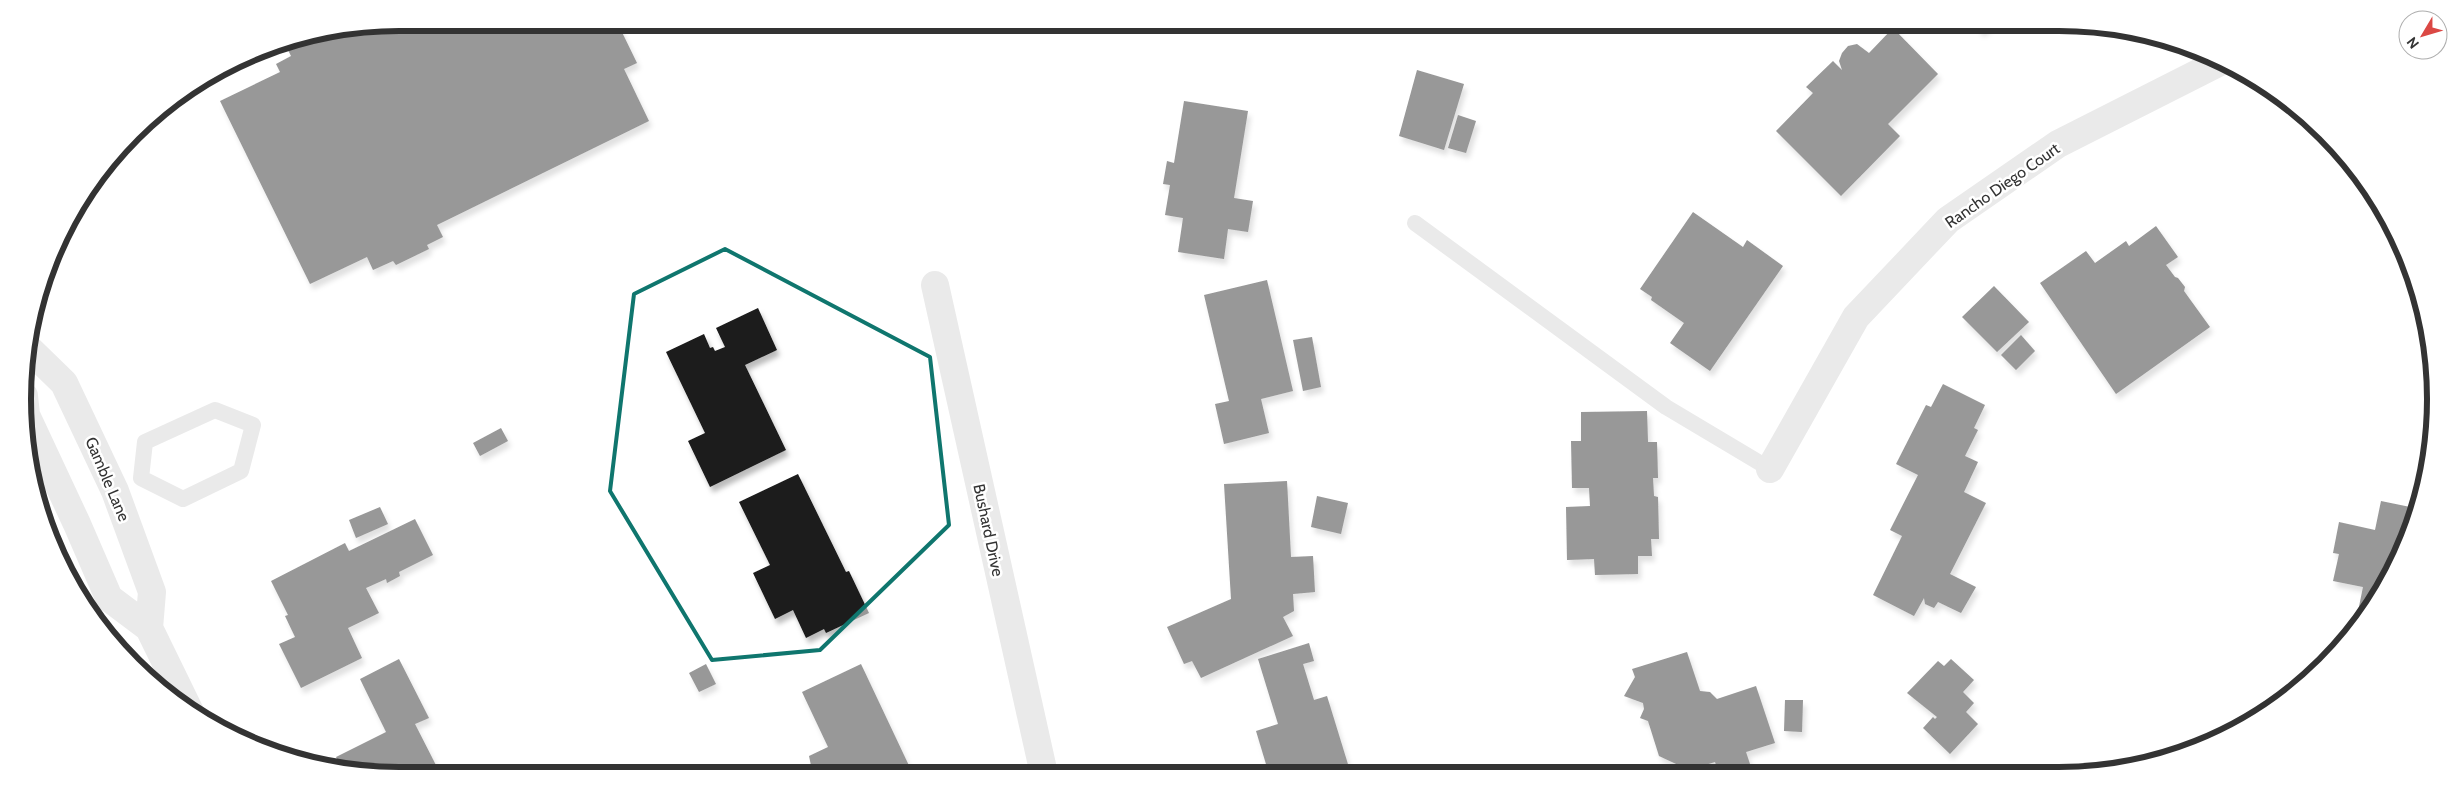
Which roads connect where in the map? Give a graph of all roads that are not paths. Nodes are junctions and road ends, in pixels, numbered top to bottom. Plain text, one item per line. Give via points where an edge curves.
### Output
1 (2214, 65) edge
2 (1415, 223) dead end
3 (935, 285) dead end
4 (34, 354) edge
5 (32, 429) edge
6 (1770, 469) joint
7 (141, 478) junction
8 (115, 491) junction
9 (149, 628) junction
10 (182, 696) edge
11 (1042, 767) edge

1 - 6 street, Rancho Diego Court via 2058,144 1948,220 1856,317
2 - 6 lane via 1666,407
3 - 11 street, Bushard Drive
4 - 8 street, Gamble Lane via 64,383
5 - 9 street via 109,598
7 - 7 lane via 183,499 241,471 253,425 215,410 145,442
7 - 8 lane
8 - 9 street, Gamble Lane via 152,592
9 - 10 street

